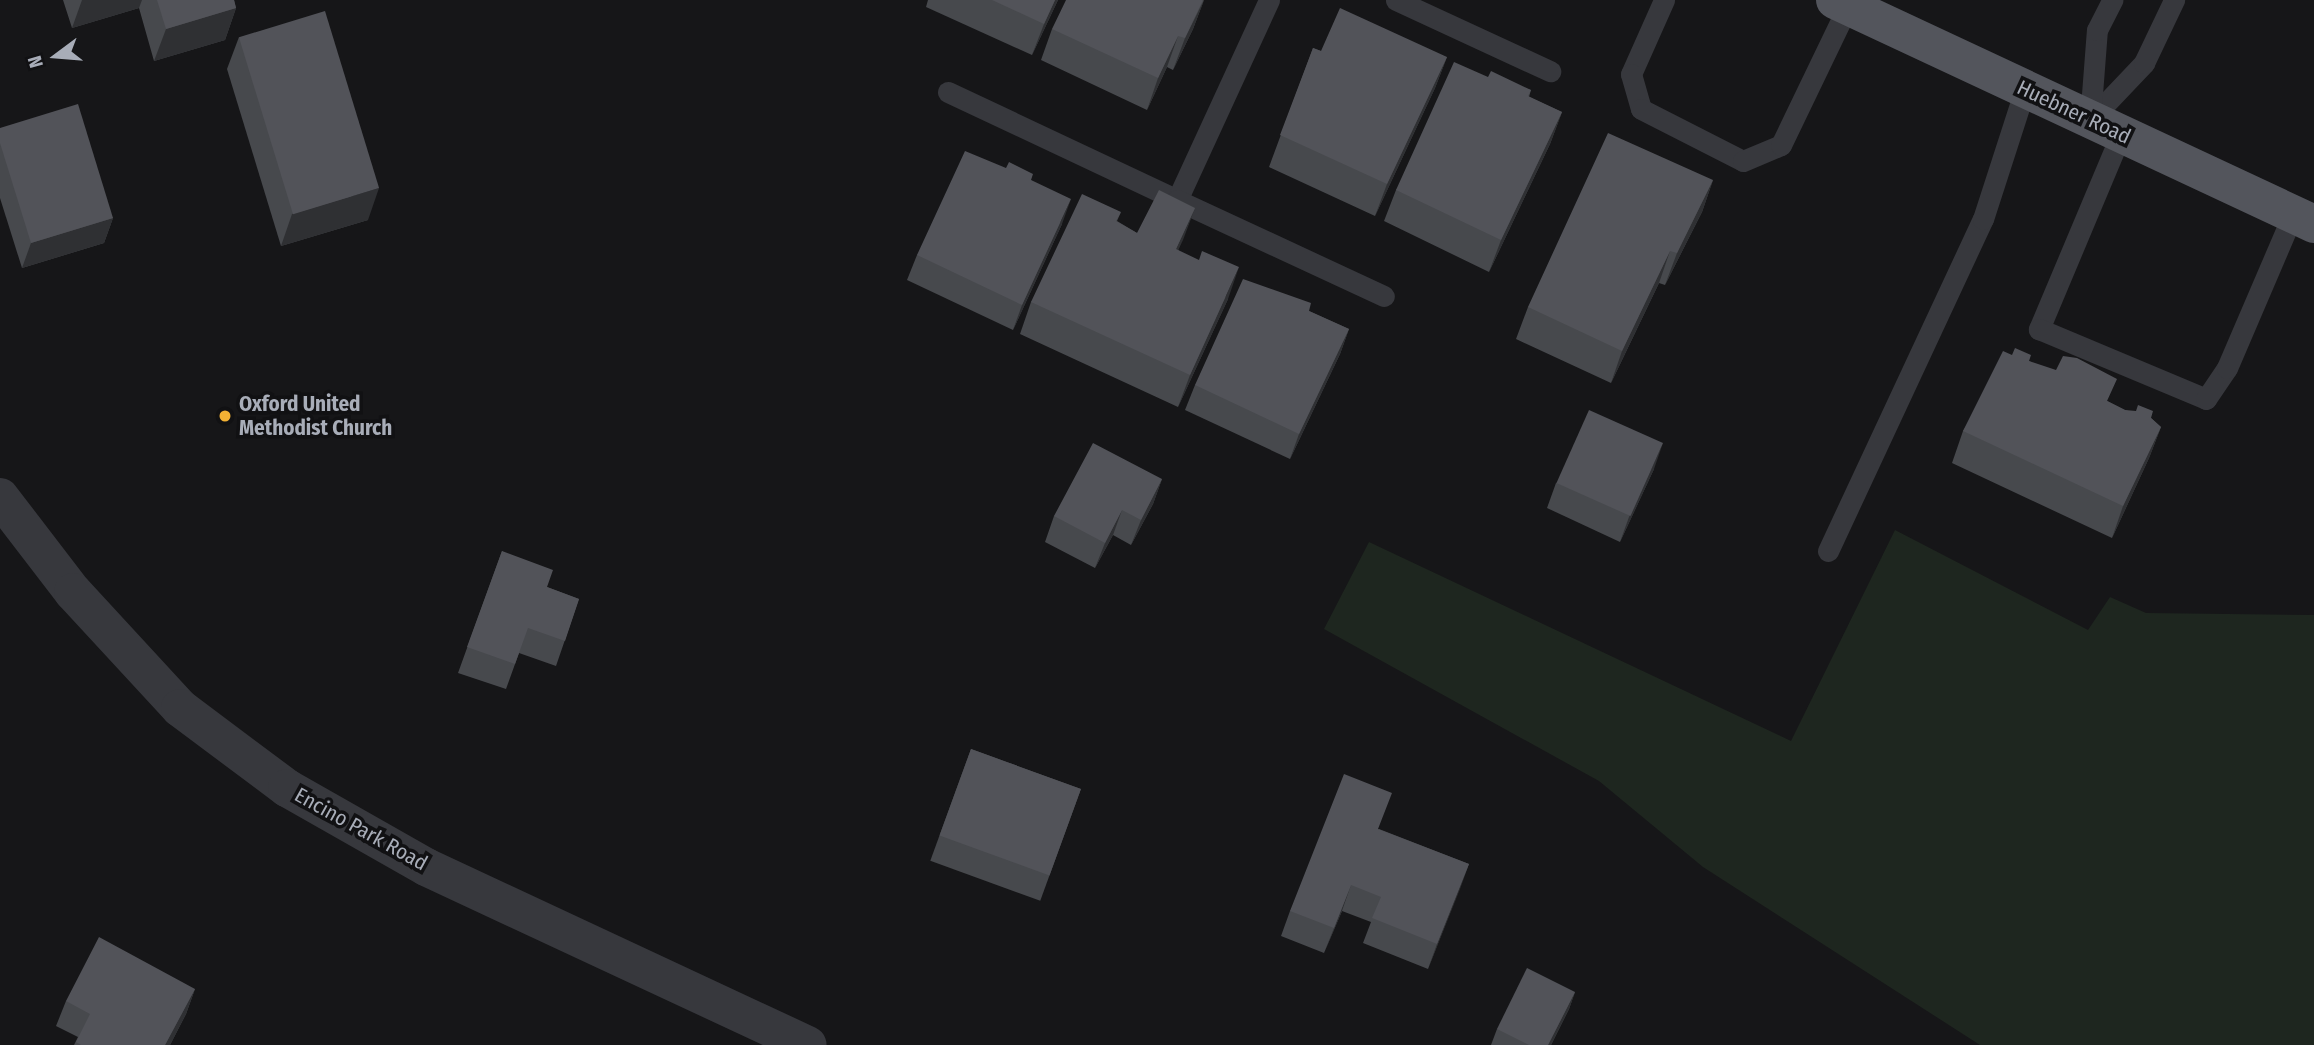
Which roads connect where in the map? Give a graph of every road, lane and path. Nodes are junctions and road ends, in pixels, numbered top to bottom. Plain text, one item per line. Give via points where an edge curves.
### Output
1 (1269, 0) edge
2 (1396, 0) edge
3 (1664, 0) edge
4 (2112, 0) edge
5 (2174, 0) edge
6 (1842, 3) edge
7 (1550, 71) dead end
8 (2025, 89) junction
9 (948, 92) dead end
10 (2106, 127) junction
11 (1177, 200) junction
12 (2303, 219) edge
13 (1384, 296) dead end
14 (0, 497) edge
15 (1828, 551) dead end
16 (808, 1045) edge

1 - 11 lane
2 - 7 lane
3 - 6 lane via 1631,75 1641,109 1743,161 1781,145
4 - 10 lane via 2097,30
5 - 10 lane
6 - 8 main road, Huebner Road
8 - 10 main road, Huebner Road
8 - 15 lane via 1983,219
9 - 11 lane
10 - 12 main road, Huebner Road
10 - 12 lane via 2039,329 2206,399 2227,368
11 - 13 lane
14 - 16 street, Encino Park Road via 73,592 180,708 288,788 426,867

